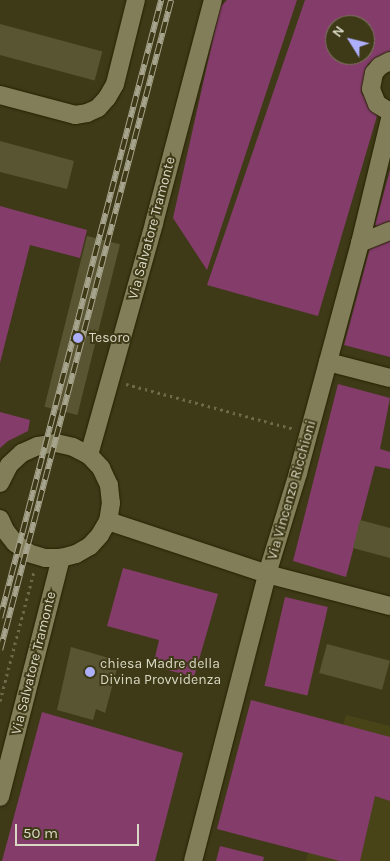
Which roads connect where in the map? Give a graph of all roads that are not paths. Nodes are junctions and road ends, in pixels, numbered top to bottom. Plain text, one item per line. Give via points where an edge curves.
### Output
1 (213, 0) edge
2 (134, 7) edge
3 (390, 61) edge
4 (0, 95) edge
5 (390, 112) edge
6 (390, 119) edge
7 (390, 231) edge
8 (360, 242) junction
9 (328, 362) junction
10 (390, 378) edge
11 (89, 455) junction
12 (0, 483) edge
13 (0, 519) edge
14 (108, 521) junction
15 (61, 558) junction
16 (267, 574) junction
17 (390, 606) edge
18 (0, 797) edge
19 (193, 861) edge

1 - 11 street, Via Salvatore Tramonte
2 - 4 street via 114,84 98,108 74,115
3 - 5 street via 374,73 371,89 377,104
6 - 8 street, Via Vincenzo Ricchioni
7 - 8 street
8 - 9 street, Via Vincenzo Ricchioni
9 - 10 street
9 - 16 street, Via Vincenzo Ricchioni
11 - 12 street via 73,446 56,443 38,446 22,453 9,465
11 - 14 street via 101,468 109,485 112,503
13 - 15 street via 15,543 38,556
14 - 15 street via 90,546
14 - 16 street
15 - 18 street, Via Salvatore Tramonte
16 - 17 street
16 - 19 street, Via Vincenzo Ricchioni

